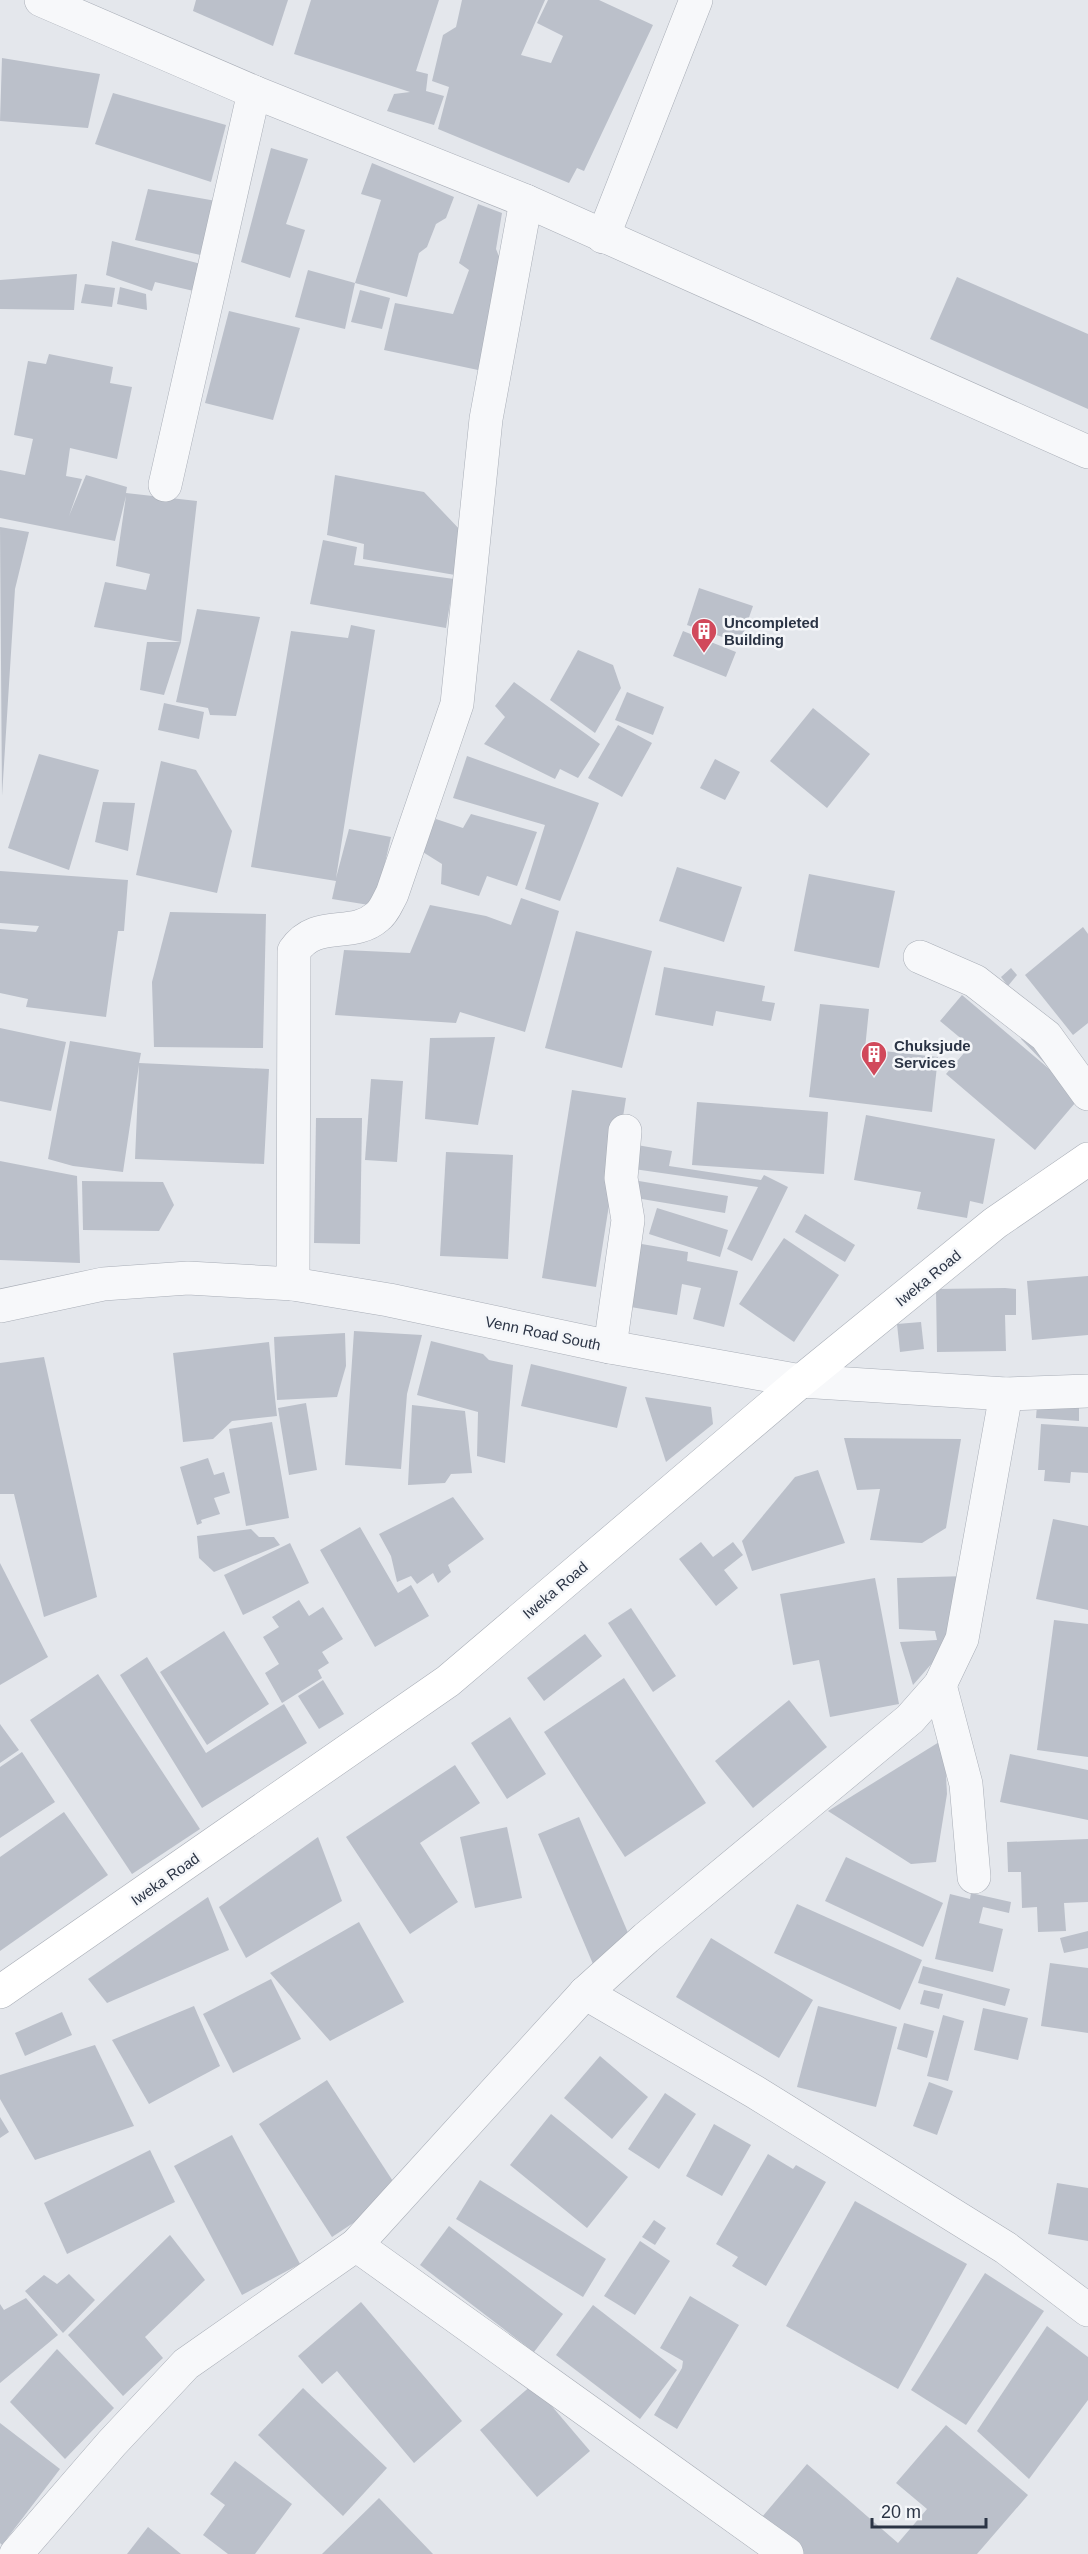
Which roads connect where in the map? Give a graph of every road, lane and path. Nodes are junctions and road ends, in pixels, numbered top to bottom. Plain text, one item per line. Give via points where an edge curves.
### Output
1 (40, 0) edge
2 (696, 0) edge
3 (254, 92) junction
4 (526, 201) junction
5 (603, 237) junction
6 (1088, 452) edge
7 (165, 485) dead end
8 (920, 957) dead end
9 (1088, 1094) edge
10 (625, 1131) dead end
11 (1088, 1159) edge
12 (293, 1284) junction
13 (0, 1306) edge
14 (610, 1347) junction
15 (801, 1381) junction
16 (1088, 1391) edge
17 (1006, 1394) junction
18 (940, 1686) junction
19 (974, 1877) dead end
20 (0, 1992) edge
21 (585, 1993) junction
22 (356, 2245) junction
23 (1088, 2310) edge
24 (17, 2554) edge
25 (787, 2554) edge

1 - 3 street
2 - 5 street
3 - 4 street
3 - 7 street
4 - 5 street
4 - 12 street via 486,420 457,704 392,894 379,916 368,923 308,935 294,951
5 - 6 street
8 - 9 street via 975,981 1046,1036
10 - 14 street via 621,1178 628,1220
11 - 15 main road, Iweka Road via 995,1223
12 - 13 street, Venn Road South via 188,1278 103,1284
12 - 14 street, Venn Road South via 389,1300
14 - 15 street, Venn Road South
15 - 17 street, Venn Road South
15 - 20 main road, Iweka Road via 448,1681
16 - 17 street, Venn Road South
17 - 18 street via 962,1639
18 - 19 street via 966,1784
18 - 21 street via 910,1719
21 - 22 street
21 - 23 street via 755,2092 1006,2248
22 - 24 street via 186,2364
22 - 25 street

